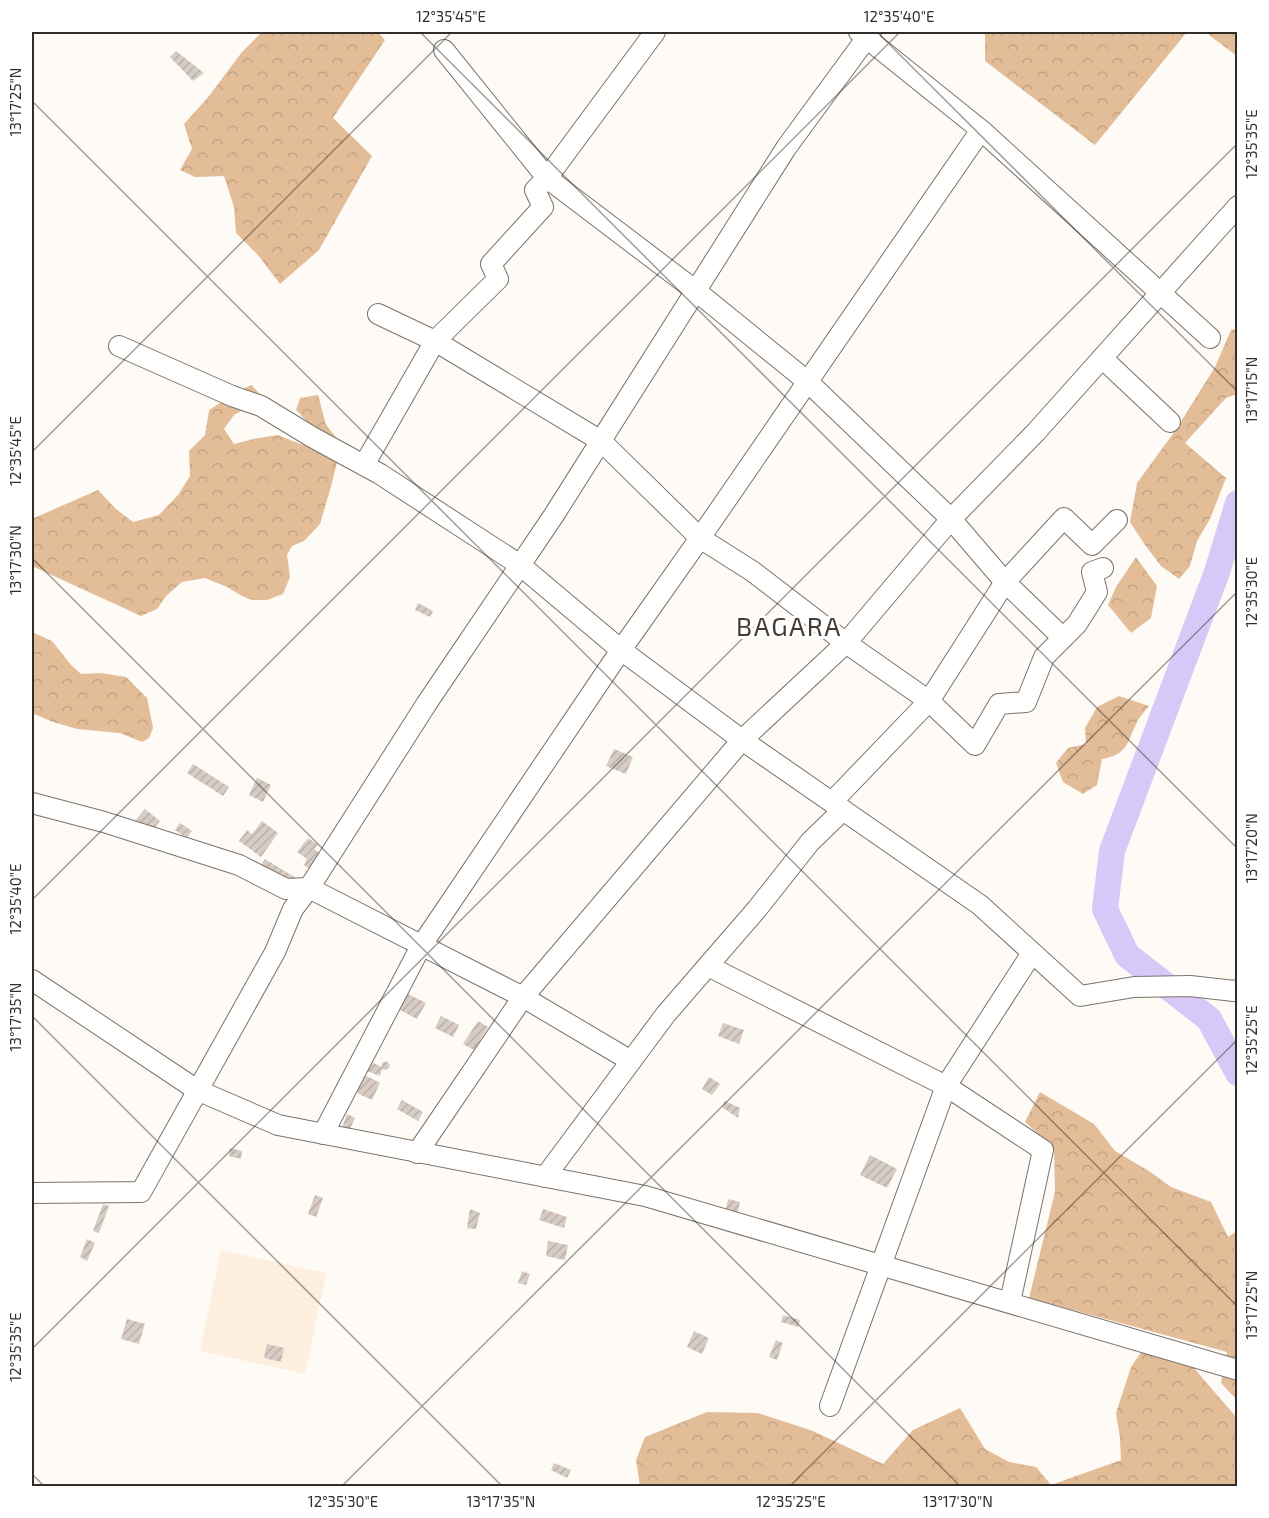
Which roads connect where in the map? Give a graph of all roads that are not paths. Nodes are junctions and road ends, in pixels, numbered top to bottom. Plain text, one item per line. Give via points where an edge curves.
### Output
1 (655, 32) edge
2 (866, 34) edge
3 (444, 50) dead end
4 (981, 130) junction
5 (547, 178) junction
6 (1238, 206) edge
7 (696, 291) junction
8 (1160, 293) junction
9 (378, 314) dead end
10 (1210, 338) dead end
11 (435, 341) junction
12 (119, 345) dead end
13 (1102, 358) junction
14 (808, 382) junction
15 (1170, 422) dead end
16 (601, 441) junction
17 (364, 465) junction
18 (951, 519) junction
19 (1117, 520) dead end
20 (700, 538) junction
21 (520, 566) junction
22 (1103, 568) dead end
23 (1005, 582) junction
24 (1063, 638) junction
25 (846, 644) junction
26 (621, 650) junction
27 (928, 701) junction
28 (742, 740) junction
29 (32, 803) edge
30 (837, 806) junction
31 (309, 888) junction
32 (420, 946) junction
33 (1032, 953) junction
34 (708, 966) junction
35 (32, 980) edge
36 (1238, 990) edge
37 (523, 997) junction
38 (631, 1061) junction
39 (946, 1086) junction
40 (197, 1090) junction
41 (322, 1134) junction
42 (417, 1153) junction
43 (545, 1178) junction
44 (32, 1193) edge
45 (882, 1265) junction
46 (1010, 1302) junction
47 (1238, 1370) edge
48 (830, 1406) dead end

1 - 5 street
2 - 4 street
2 - 7 street via 786,148
3 - 5 street
4 - 8 street
4 - 14 street
5 - 7 street
5 - 11 street via 535,190 543,207 491,264 498,279
6 - 8 street
7 - 14 street
7 - 16 street
8 - 10 street
8 - 13 street
9 - 11 street
11 - 16 street
11 - 17 street
12 - 17 street via 261,405
13 - 15 street
13 - 18 street
14 - 18 street
14 - 20 street
16 - 20 street
16 - 21 street
17 - 21 street
18 - 23 street
18 - 25 street
19 - 23 street via 1092,545 1064,518
20 - 25 street via 752,571
20 - 26 street
21 - 26 street
21 - 31 street
22 - 24 street via 1092,572 1097,592
23 - 24 street
23 - 27 street
24 - 27 street via 1044,657 1026,702 999,704 975,746
25 - 27 street
25 - 28 street
26 - 28 street
26 - 32 street
27 - 30 street
28 - 30 street
28 - 37 street
29 - 31 street via 239,865 286,889
30 - 33 street via 980,905
30 - 34 street
31 - 32 street
31 - 40 street via 293,909 275,952
32 - 37 street
32 - 41 street
33 - 36 street via 1080,996 1134,987
33 - 39 street
34 - 38 street
34 - 39 street
35 - 40 street
37 - 38 street
37 - 42 street
38 - 43 street
39 - 45 street
39 - 46 street via 1043,1150
40 - 41 street via 278,1125
40 - 44 street via 141,1192
41 - 42 street
42 - 43 street
43 - 45 street via 645,1196
45 - 46 street
45 - 48 street
46 - 47 street

